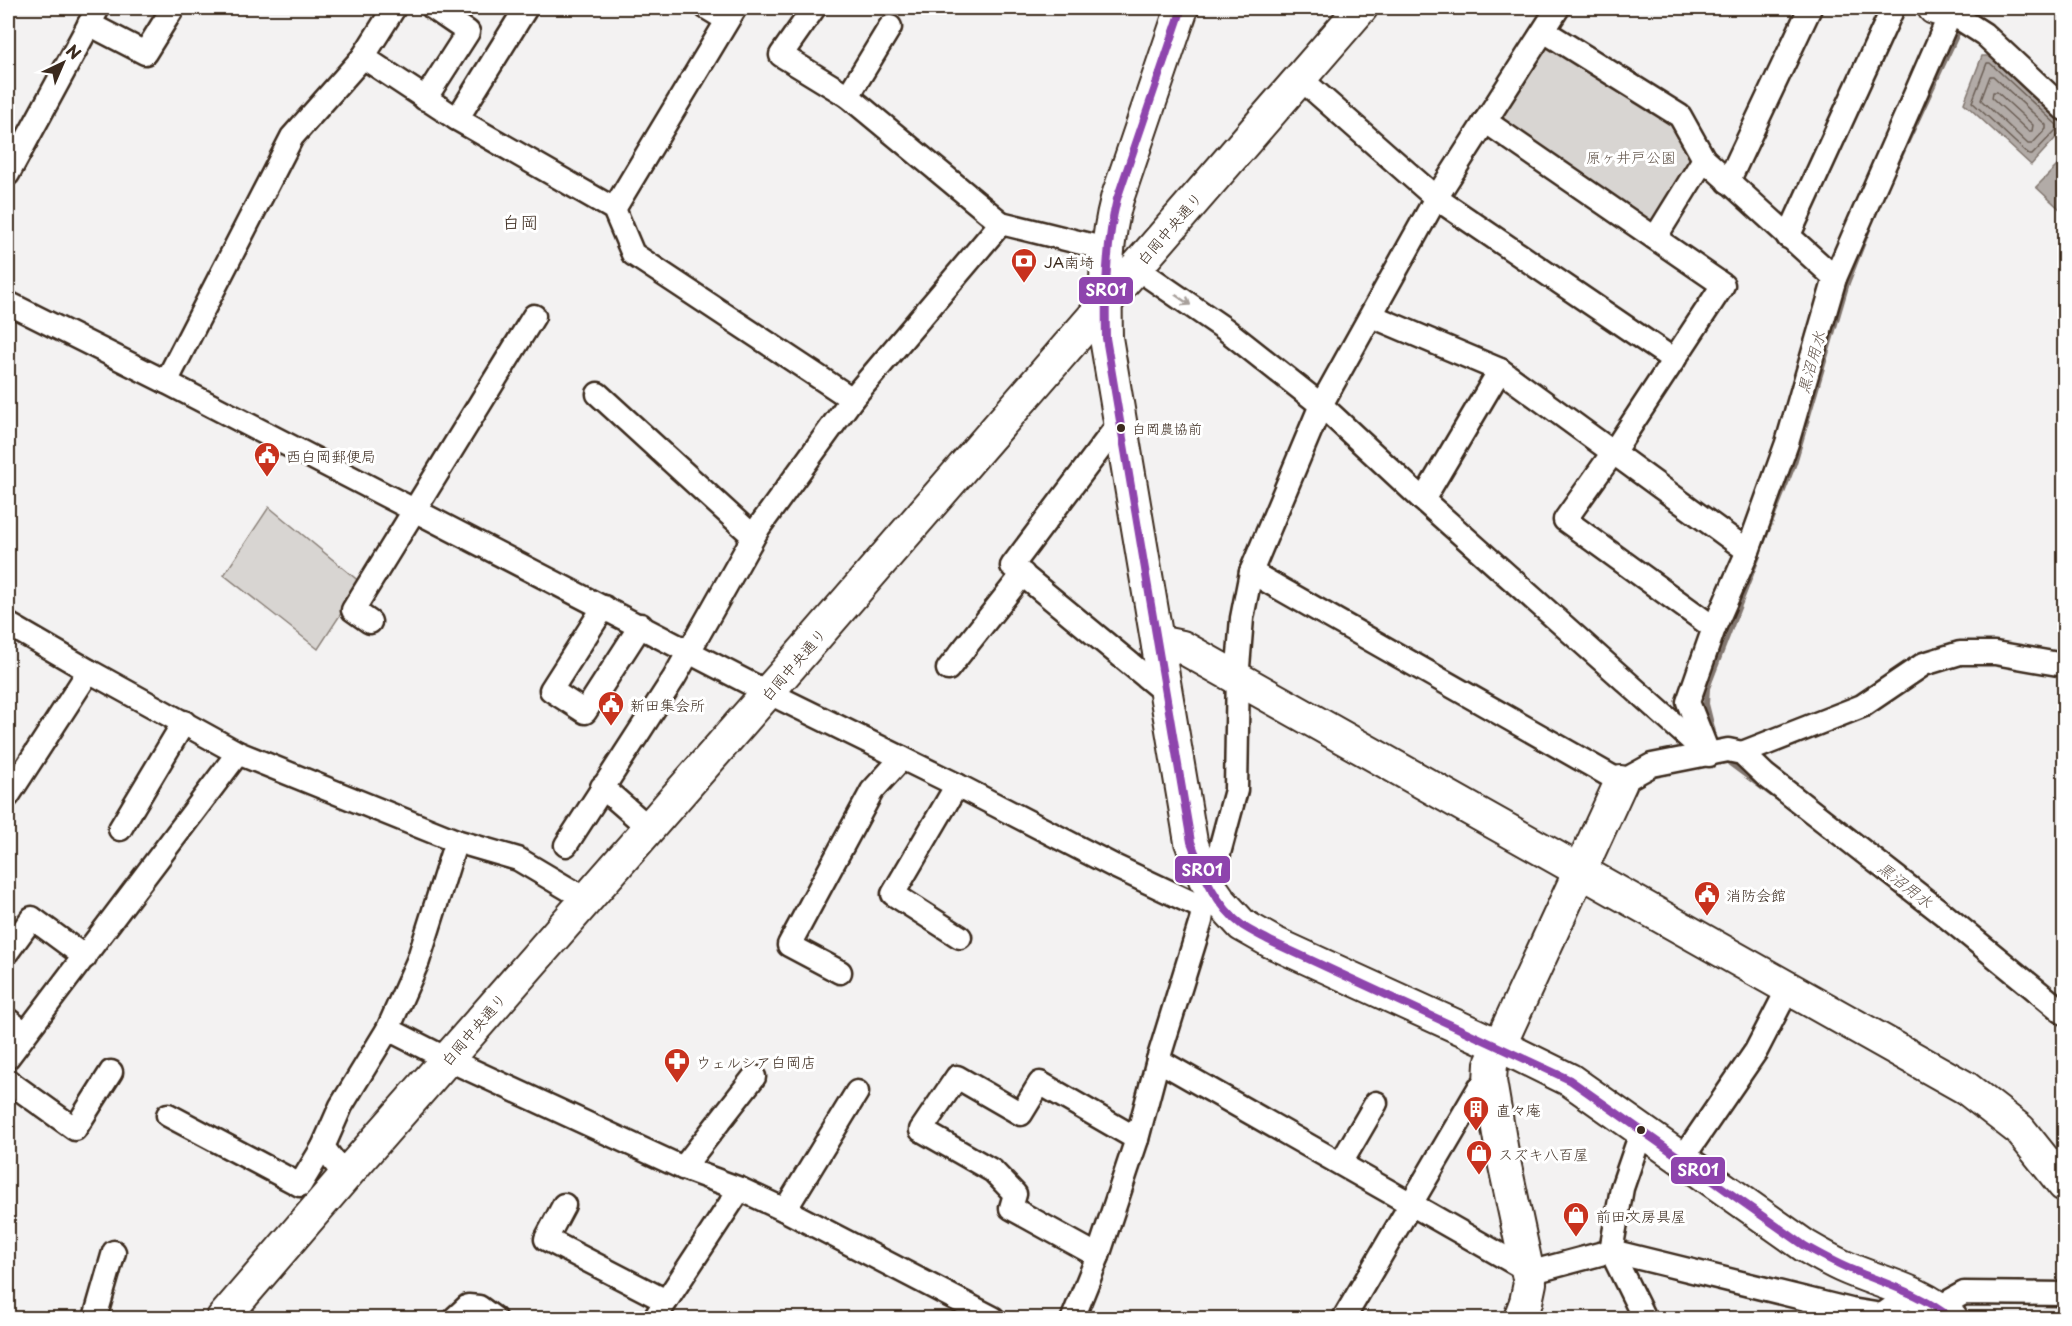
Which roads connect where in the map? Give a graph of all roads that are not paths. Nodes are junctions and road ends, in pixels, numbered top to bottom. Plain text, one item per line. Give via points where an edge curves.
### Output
1 (173, 8) edge
2 (394, 8) edge
3 (433, 8) edge
4 (526, 8) edge
5 (707, 8) edge
6 (814, 8) edge
7 (1182, 8) edge
8 (1361, 8) edge
9 (1558, 8) edge
10 (1810, 8) edge
11 (1893, 8) edge
12 (731, 14) edge
13 (1952, 14) edge
14 (93, 16) edge
15 (890, 27) dead end
16 (1544, 31) junction
17 (363, 57) junction
18 (1300, 78) junction
19 (848, 96) junction
20 (425, 99) junction
21 (2064, 109) edge
22 (457, 119) junction
23 (1485, 121) junction
24 (1704, 159) junction
25 (10, 161) edge
26 (1728, 182) junction
27 (1436, 198) junction
28 (614, 209) junction
29 (1001, 223) junction
30 (1788, 237) junction
31 (1655, 238) junction
32 (1107, 251) junction
33 (1135, 267) junction
34 (1835, 278) junction
35 (1105, 301) junction
36 (8, 303) edge
37 (534, 316) dead end
38 (1372, 316) junction
39 (1674, 360) junction
40 (1500, 370) junction
41 (166, 382) junction
42 (598, 394) dead end
43 (852, 399) junction
44 (1322, 405) junction
45 (1120, 422) junction
46 (1612, 454) junction
47 (1423, 500) junction
48 (415, 510) junction
49 (753, 536) junction
50 (1748, 551) junction
51 (1251, 572) junction
52 (1023, 574) junction
53 (604, 607) junction
54 (370, 622) dead end
55 (8, 624) edge
56 (641, 626) junction
57 (1714, 628) junction
58 (1158, 645) junction
59 (689, 652) junction
60 (2064, 665) edge
61 (948, 669) dead end
62 (88, 671) junction
63 (1237, 678) junction
64 (1164, 685) junction
65 (768, 692) junction
66 (183, 722) junction
67 (238, 753) junction
68 (1742, 753) junction
69 (1708, 755) junction
70 (902, 758) junction
71 (1621, 782) junction
72 (957, 785) junction
73 (602, 787) junction
74 (8, 796) edge
75 (650, 828) junction
76 (120, 829) dead end
77 (456, 841) junction
78 (566, 845) dead end
79 (1580, 871) junction
80 (1210, 896) junction
81 (587, 900) junction
82 (960, 937) dead end
83 (8, 951) edge
84 (85, 957) junction
85 (840, 972) dead end
86 (1789, 987) junction
87 (2064, 1013) edge
88 (16, 1026) edge
89 (388, 1029) junction
90 (1498, 1045) junction
91 (8, 1057) edge
92 (447, 1059) junction
93 (1158, 1060) junction
94 (111, 1072) dead end
95 (754, 1077) dead end
96 (8, 1081) edge
97 (1490, 1082) junction
98 (857, 1092) dead end
99 (1376, 1103) dead end
100 (168, 1115) dead end
101 (1642, 1130) junction
102 (1137, 1139) junction
103 (323, 1147) junction
104 (1682, 1159) junction
105 (1341, 1163) junction
106 (683, 1168) junction
107 (345, 1176) junction
108 (2064, 1185) edge
109 (740, 1189) junction
110 (1410, 1202) junction
111 (564, 1205) dead end
112 (785, 1210) junction
113 (1611, 1251) junction
114 (114, 1252) dead end
115 (1098, 1256) junction
116 (1527, 1270) junction
117 (2064, 1294) edge
118 (1934, 1306) edge
119 (661, 1310) edge
120 (95, 1318) edge
121 (223, 1318) edge
122 (455, 1318) edge
123 (494, 1318) edge
124 (993, 1318) edge
125 (1073, 1318) edge
126 (1344, 1318) edge
127 (1520, 1318) edge
128 (1644, 1318) edge

1 - 14 street via 145,53
2 - 17 street
3 - 20 street via 468,32
4 - 22 street
5 - 12 street
6 - 19 street via 781,55
7 - 32 street via 1117,199
8 - 18 street, 白岡中央通り
9 - 16 street
10 - 26 street
11 - 30 street
12 - 28 street
13 - 21 street
13 - 34 street
14 - 25 street
15 - 19 street
16 - 23 street
16 - 24 street via 1680,116
17 - 20 street
17 - 41 street via 292,137
18 - 27 street
18 - 33 street, 白岡中央通り
19 - 29 street
20 - 22 street
22 - 28 street
23 - 27 street
23 - 31 street
24 - 26 street
24 - 31 street
26 - 30 street
27 - 38 street
27 - 39 street
28 - 43 street via 633,254
29 - 32 street
29 - 43 street
30 - 34 street
31 - 39 street via 1723,285
32 - 35 street
33 - 35 street, 白岡中央通り
33 -> 44 street via 1226,329
34 - 50 street via 1787,443
35 - 45 street via 1106,338
35 - 65 street, 白岡中央通り
36 - 41 street
37 - 48 street
38 - 40 street
38 - 44 street
39 - 46 street
40 - 46 street
40 - 47 street
41 - 48 street
42 - 49 street
43 - 49 street
44 - 47 street
44 - 51 street
45 - 52 street via 1012,566
45 - 58 street
46 - 50 street
46 - 57 street via 1565,520
47 - 69 street
48 - 53 street
48 - 54 street via 353,610
49 - 59 street
50 - 57 street
51 - 63 street
51 - 71 street
52 - 61 street
52 - 64 street via 1156,685
53 - 56 street
53 - 56 street via 551,690 585,712
55 - 62 street
56 - 59 street
57 - 69 street via 1688,702
58 - 63 street via 1182,647
58 - 64 street
59 - 65 street
59 - 73 street
60 - 68 street via 1995,653 1960,653 1924,664 1862,706
62 - 66 street
62 - 74 street
63 - 79 street
63 - 80 street via 1236,790
64 - 80 street via 1191,842
65 - 70 street
65 - 75 street, 白岡中央通り
66 - 67 street
66 - 76 street
67 - 77 street
67 - 84 street
68 - 69 street via 1728,750
68 - 87 street
69 - 71 street via 1653,765
70 - 72 street
70 - 85 street via 872,791 789,945
71 - 79 street
72 - 80 street via 1114,866
72 - 82 street via 893,894
73 - 75 street
73 - 78 street
75 - 81 street, 白岡中央通り
77 - 81 street via 519,859
77 - 89 street via 418,961
79 - 86 street
79 - 90 street
80 - 90 street via 1242,925 1272,942
80 - 93 street
81 - 92 street, 白岡中央通り
83 - 84 street via 32,918
84 - 88 street
86 - 104 street via 1756,1051
86 - 108 street via 1966,1088 2020,1130
88 - 91 street
89 - 92 street
89 - 103 street via 340,1106
90 - 97 street
90 - 101 street via 1570,1080
92 - 106 street
92 - 107 street, 白岡中央通り
93 - 102 street
93 - 105 street
94 - 96 street via 75,1128
95 - 106 street
97 - 110 street via 1479,1088
97 - 116 street
98 - 112 street
99 - 105 street
100 - 103 street via 300,1185
101 - 104 street
101 - 113 street via 1622,1188
102 - 115 street
102 - 115 street via 1040,1083 1021,1114 957,1077 921,1130 993,1171 1015,1194 1011,1208
103 - 107 street
104 - 118 street via 1805,1246
105 - 110 street
106 - 109 street
107 - 121 street, 白岡中央通り
109 - 112 street
109 - 119 street
110 - 116 street
110 - 126 street
111 - 119 street via 546,1239
112 - 124 street
113 - 116 street
113 - 118 street via 1851,1310 1882,1315
113 - 128 street
114 - 120 street
115 - 125 street
116 - 127 street via 1529,1291
117 - 118 street via 1964,1293
122 - 123 street via 468,1306 479,1307

